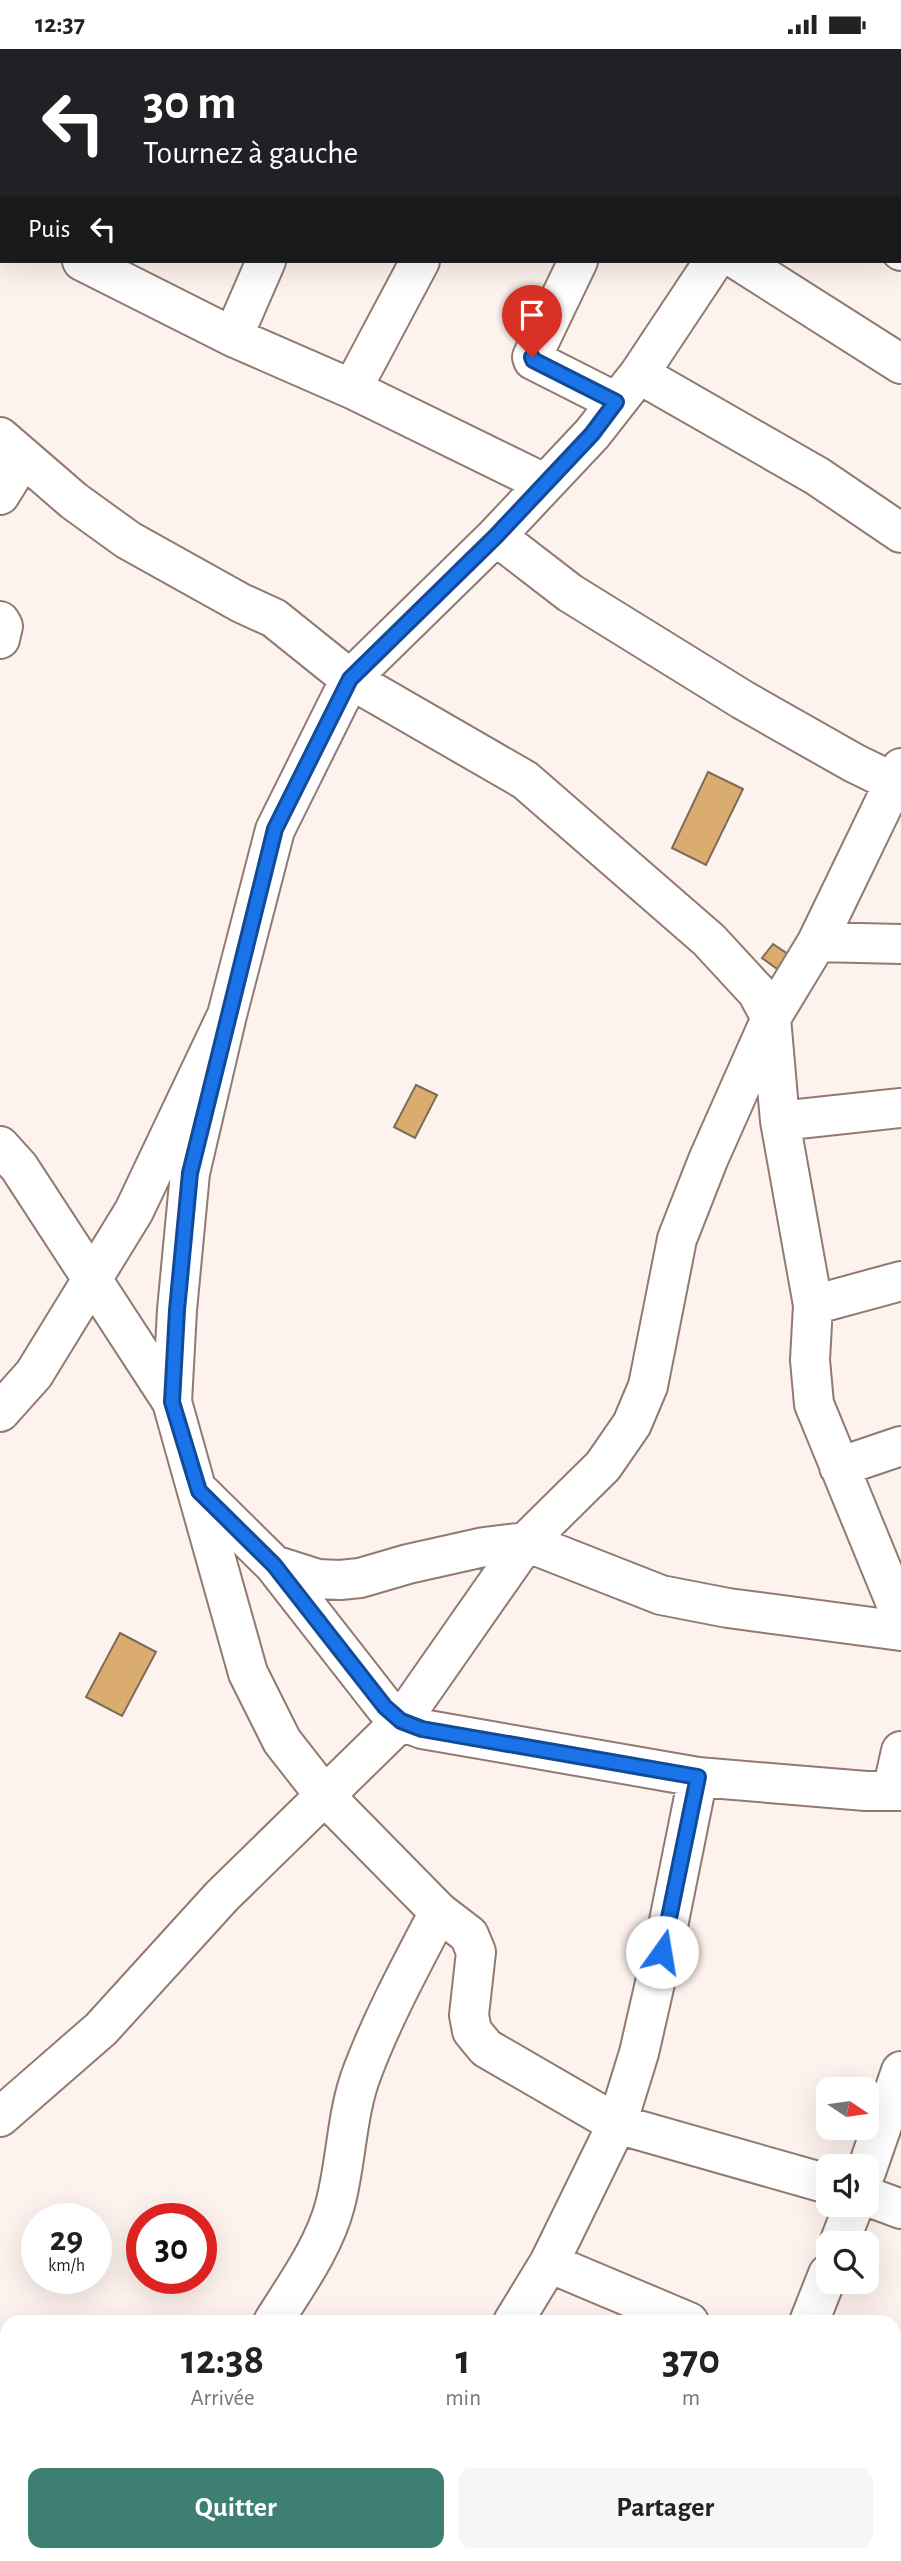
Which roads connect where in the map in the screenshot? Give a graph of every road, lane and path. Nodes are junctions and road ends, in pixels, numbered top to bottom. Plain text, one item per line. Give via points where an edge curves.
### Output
1 (86, 263) edge
2 (265, 263) edge
3 (419, 263) edge
4 (577, 263) edge
5 (713, 263) edge
6 (741, 263) edge
7 (233, 337) junction
8 (901, 364) edge
9 (627, 388) junction
10 (352, 389) junction
11 (12, 447) edge
12 (544, 483) junction
13 (0, 495) edge
14 (901, 533) edge
15 (496, 536) junction
16 (0, 621) edge
17 (0, 639) edge
18 (350, 679) junction
19 (899, 779) edge
20 (817, 942) junction
21 (901, 944) edge
22 (227, 1015) junction
23 (771, 1018) junction
24 (901, 1108) edge
25 (780, 1121) junction
26 (0, 1146) edge
27 (91, 1281) junction
28 (901, 1281) edge
29 (813, 1305) junction
30 (172, 1402) junction
31 (0, 1412) edge
32 (901, 1446) edge
33 (839, 1467) junction
34 (199, 1491) junction
35 (526, 1542) junction
36 (274, 1565) junction
37 (901, 1616) edge
38 (901, 1631) edge
39 (401, 1721) junction
40 (901, 1751) edge
41 (698, 1777) junction
42 (896, 1791) edge
43 (325, 1796) junction
44 (439, 1912) junction
45 (901, 2071) edge
46 (0, 2117) edge
47 (617, 2124) junction
48 (872, 2154) edge
49 (816, 2181) edge
50 (879, 2201) edge
51 (901, 2209) edge
52 (549, 2263) junction
53 (820, 2294) edge
54 (278, 2315) edge
55 (517, 2315) edge
56 (672, 2315) edge
57 (812, 2315) edge

1 - 7 street
2 - 7 street
3 - 10 street
4 - 9 street via 533,360
5 - 9 street
6 - 8 street
7 - 10 street
9 - 12 street via 592,434
9 - 14 street via 817,475
10 - 12 street
11 - 13 street
11 - 18 street via 74,502 128,540 274,618
12 - 15 street
15 - 18 street
15 - 19 street via 570,593 743,700 854,763
16 - 17 street
18 - 22 street via 275,829
18 - 23 street via 525,780 709,940 757,992
19 - 20 street
20 - 21 street
20 - 23 street
22 - 27 street via 134,1211
22 - 30 street via 190,1173
23 - 25 street
23 - 35 street via 677,1239 648,1386 632,1424 603,1466
24 - 25 street
25 - 29 street
26 - 27 street via 19,1167
27 - 30 street
27 - 31 street via 34,1374
28 - 29 street
29 - 33 street via 810,1360 814,1404
30 - 34 street
32 - 33 street
33 - 37 street
34 - 36 street
34 - 43 street via 248,1673 282,1741
35 - 36 street via 484,1547 340,1580 318,1579
35 - 38 street via 661,1595
35 - 39 street
36 - 39 street via 385,1707
39 - 41 street via 498,1744
39 - 43 street
40 - 42 street
41 - 42 street
41 - 47 street via 642,2040
43 - 44 street
43 - 46 street via 222,1896 101,2029
44 - 47 street via 469,1935 476,1952 469,2015 472,2031 486,2048
44 - 54 street via 362,2071 349,2114 335,2206 320,2244
45 - 48 street
47 - 49 street
47 - 52 street
50 - 51 street
52 - 55 street
52 - 56 street
53 - 57 street

